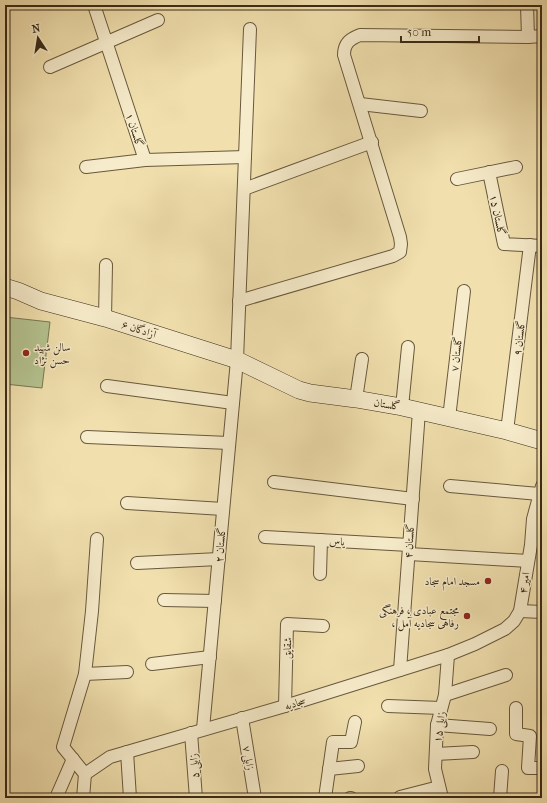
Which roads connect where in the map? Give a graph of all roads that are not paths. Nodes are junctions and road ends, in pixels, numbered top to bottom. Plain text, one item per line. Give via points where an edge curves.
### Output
1 (94, 5) edge
2 (527, 5) edge
3 (158, 20) dead end
4 (250, 29) dead end
5 (542, 36) edge
6 (528, 37) junction
7 (106, 43) junction
8 (50, 67) dead end
9 (360, 104) junction
10 (421, 112) dead end
11 (372, 142) junction
12 (245, 157) junction
13 (145, 160) junction
14 (86, 167) dead end
15 (516, 167) dead end
16 (489, 172) junction
17 (457, 179) dead end
18 (244, 188) junction
19 (536, 245) edge
20 (106, 264) dead end
21 (5, 287) edge
22 (464, 291) dead end
23 (5, 298) edge
24 (41, 301) junction
25 (239, 301) junction
26 (105, 318) junction
27 (408, 347) dead end
28 (362, 359) dead end
29 (237, 360) junction
30 (107, 386) dead end
31 (356, 399) junction
32 (233, 403) junction
33 (402, 407) junction
34 (419, 411) junction
35 (449, 418) junction
36 (507, 431) junction
37 (87, 437) dead end
38 (542, 441) edge
39 (229, 443) junction
40 (274, 482) dead end
41 (450, 486) dead end
42 (540, 490) edge
43 (412, 499) junction
44 (127, 504) dead end
45 (223, 509) junction
46 (265, 537) dead end
47 (97, 539) dead end
48 (321, 540) junction
49 (537, 546) edge
50 (409, 549) junction
51 (219, 560) junction
52 (528, 561) junction
53 (136, 563) dead end
54 (320, 574) dead end
55 (164, 600) dead end
56 (215, 601) junction
57 (520, 611) junction
58 (542, 612) edge
59 (323, 626) dead end
60 (505, 629) joint
61 (448, 655) junction
62 (210, 657) junction
63 (152, 664) dead end
64 (400, 670) junction
65 (127, 672) dead end
66 (85, 674) junction
67 (506, 675) dead end
68 (445, 695) junction
69 (285, 706) junction
70 (388, 706) dead end
71 (441, 708) junction
72 (516, 708) dead end
73 (242, 718) junction
74 (355, 722) dead end
75 (437, 725) junction
76 (203, 729) junction
77 (490, 729) dead end
78 (191, 733) junction
79 (127, 752) junction
80 (473, 752) dead end
81 (436, 754) junction
82 (73, 759) junction
83 (358, 766) dead end
84 (542, 768) edge
85 (329, 769) junction
86 (502, 771) dead end
87 (85, 774) junction
88 (440, 793) edge
89 (400, 797) dead end
90 (56, 798) edge
91 (83, 798) edge
92 (130, 798) edge
93 (196, 798) edge
94 (255, 798) edge
95 (325, 798) edge
96 (500, 798) edge

1 - 7 street, گلستان ۱
2 - 6 street
3 - 7 street
4 - 12 street
5 - 6 street
6 - 9 street via 360,35 347,43 344,54
7 - 8 street
7 - 13 street, گلستان ۱
9 - 10 street
9 - 11 street
11 - 18 street
11 - 25 street via 400,238 400,252
12 - 13 street, گلستان ۱
12 - 18 street
13 - 14 street
15 - 16 street
16 - 17 street
16 - 19 street, گلستان ۱۵ via 504,244
18 - 25 street
19 - 36 street, گلستان ۹
20 - 26 street
21 - 24 street, آزادگان ۶
22 - 35 street, گلستان ۷
23 - 24 street, آزادگان ۶ via 16,301
24 - 26 street, آزادگان ۶
25 - 29 street
26 - 29 street, آزادگان ۶
27 - 33 street
28 - 31 street
29 - 31 street, گلستان via 298,390
29 - 32 street, گلستان ۲
30 - 32 street
31 - 33 street, گلستان
32 - 39 street, گلستان ۲
33 - 34 street, گلستان
34 - 35 street, گلستان
34 - 43 street, گلستان ۴
35 - 36 street, گلستان
36 - 38 street, گلستان
37 - 39 street
39 - 45 street, گلستان ۲
40 - 43 street
41 - 42 street
42 - 49 street, امیر ۴ via 533,519
43 - 50 street, گلستان ۴
44 - 45 street
45 - 51 street, گلستان ۲
46 - 48 street, یاس
47 - 66 street
48 - 50 street, یاس
48 - 54 street
49 - 52 street, امیر ۴
50 - 52 street, یاس
50 - 64 street, گلستان ۴
51 - 53 street
51 - 56 street, گلستان ۲
52 - 57 street, امیر ۴
55 - 56 street
56 - 62 street, گلستان ۲
57 - 58 street
57 - 60 street, امیر ۴
59 - 69 street, شقایق via 287,624
60 - 61 street, سجادیه
61 - 64 street, سجادیه
61 - 68 street, زابلی ۱۵
62 - 63 street
62 - 76 street, گلستان ۲
64 - 69 street, سجادیه
65 - 66 street
66 - 82 street via 63,747
67 - 68 street
68 - 71 street, زابلی ۱۵
69 - 73 street, سجادیه
70 - 71 street
71 - 75 street, زابلی ۱۵
72 - 84 street via 516,734 530,736 528,768
73 - 76 street, سجادیه
73 - 94 street, زابلی ۷
74 - 85 street via 351,742 333,742
75 - 77 street
75 - 81 street, زابلی ۱۵
76 - 78 street, سجادیه
78 - 79 street, سجادیه
78 - 93 street, زابلی ۵
79 - 87 street, سجادیه via 110,757
79 - 92 street
80 - 81 street
81 - 88 street, زابلی ۱۵ via 435,769
82 - 87 street
82 - 90 street
83 - 85 street
85 - 95 street
86 - 96 street
87 - 91 street
88 - 89 street

